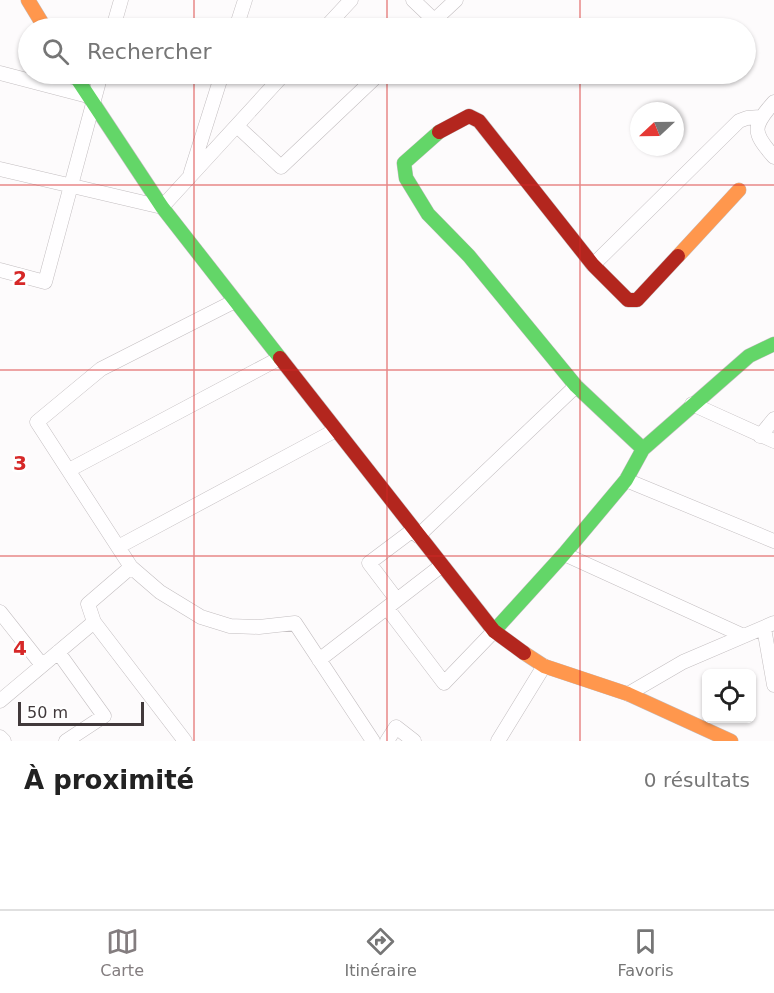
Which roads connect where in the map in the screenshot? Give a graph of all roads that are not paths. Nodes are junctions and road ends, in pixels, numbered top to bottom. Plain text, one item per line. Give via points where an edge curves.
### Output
1 (28, 0) edge
2 (121, 0) edge
3 (245, 0) edge
4 (351, 0) edge
5 (413, 0) edge
6 (456, 0) edge
7 (39, 18) edge
8 (116, 18) edge
9 (239, 18) edge
10 (334, 18) edge
11 (425, 18) edge
12 (437, 18) edge
13 (0, 73) edge
14 (18, 78) edge
15 (37, 84) edge
16 (81, 84) edge
17 (97, 84) edge
18 (219, 84) edge
19 (275, 84) edge
20 (368, 84) edge
21 (91, 100) junction
22 (774, 102) edge
23 (760, 117) junction
24 (237, 126) junction
25 (774, 157) edge
26 (0, 169) edge
27 (190, 177) junction
28 (71, 186) junction
29 (739, 190) dead end
30 (162, 207) junction
31 (593, 265) junction
32 (0, 270) edge
33 (235, 301) junction
34 (774, 344) edge
35 (280, 358) junction
36 (576, 386) junction
37 (692, 404) junction
38 (774, 419) edge
39 (336, 430) junction
40 (760, 436) junction
41 (774, 441) edge
42 (643, 448) junction
43 (69, 470) junction
44 (626, 480) junction
45 (415, 533) junction
46 (774, 541) edge
47 (118, 547) junction
48 (564, 554) junction
49 (441, 566) junction
50 (131, 567) junction
51 (392, 604) junction
52 (0, 612) edge
53 (93, 621) junction
54 (769, 626) edge
55 (494, 631) junction
56 (744, 636) junction
57 (58, 652) junction
58 (320, 660) junction
59 (42, 665) junction
60 (544, 666) junction
61 (774, 685) edge
62 (628, 694) junction
63 (0, 701) edge
64 (0, 736) edge
65 (713, 738) edge
66 (4, 741) edge
67 (66, 741) edge
68 (185, 741) edge
69 (373, 741) edge
70 (387, 741) edge
71 (414, 741) edge
72 (498, 741) edge
73 (731, 741) edge

1 - 7 street
2 - 8 street
3 - 9 street
4 - 10 street
5 - 11 street
6 - 12 street
13 - 14 street
15 - 21 street
16 - 21 street
17 - 21 street
18 - 27 street
19 - 24 street
20 - 24 street via 281,167
21 - 28 street
21 - 30 street
22 - 23 street
23 - 25 street via 756,131
23 - 31 street via 739,122
24 - 27 street
26 - 28 street
27 - 30 street
28 - 30 street
28 - 32 street via 45,282
29 - 31 street via 637,300 628,300
30 - 33 street
31 - 36 street via 479,121 469,116 460,119 425,141 404,163 406,178 428,214 469,256
33 - 35 street
33 - 43 street via 101,369 37,422
34 - 37 street via 749,356
35 - 39 street
35 - 43 street
36 - 42 street
36 - 45 street
37 - 40 street
37 - 42 street
38 - 40 street
39 - 45 street
39 - 47 street
40 - 41 street
42 - 44 street
43 - 47 street
44 - 46 street
44 - 48 street
45 - 49 street
45 - 51 street via 369,563
47 - 50 street
48 - 55 street
48 - 56 street
49 - 51 street
49 - 55 street
50 - 53 street via 88,604
50 - 58 street via 160,592 201,617 230,626 296,624
51 - 55 street via 444,683
51 - 58 street
52 - 59 street
53 - 57 street
53 - 68 street
54 - 56 street
54 - 61 street
55 - 60 street
56 - 62 street via 683,662
57 - 59 street
57 - 67 street via 104,716
58 - 69 street
59 - 63 street
60 - 62 street
60 - 72 street
62 - 65 street
64 - 66 street
65 - 73 street
70 - 71 street via 396,727

